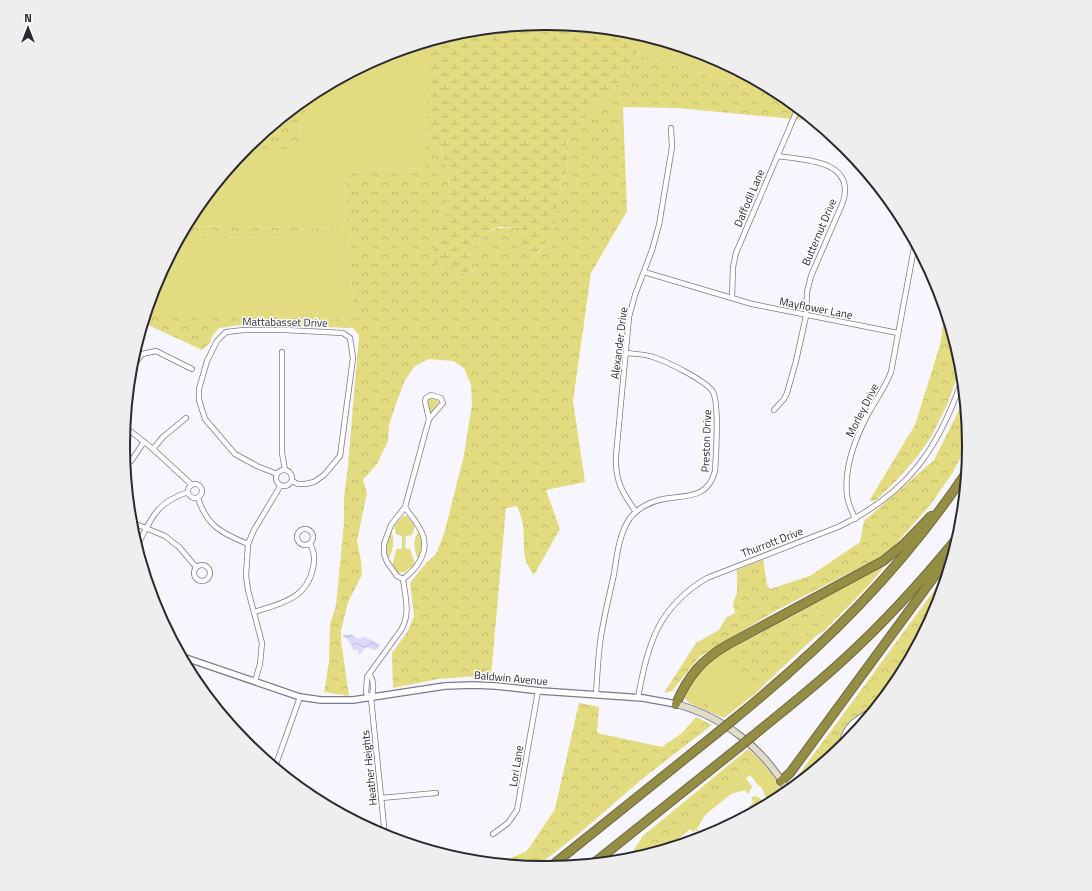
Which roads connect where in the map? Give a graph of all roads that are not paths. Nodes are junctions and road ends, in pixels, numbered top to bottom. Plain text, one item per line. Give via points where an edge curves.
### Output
1 (796, 114) edge
2 (671, 128) dead end
3 (777, 156) junction
4 (913, 252) edge
5 (644, 272) junction
6 (732, 298) junction
7 (806, 316) junction
8 (898, 333) junction
9 (282, 352) dead end
10 (626, 353) junction
11 (140, 357) edge
12 (192, 369) dead end
13 (958, 391) edge
14 (774, 410) dead end
15 (186, 418) dead end
16 (429, 419) junction
17 (131, 431) edge
18 (144, 442) junction
19 (153, 450) junction
20 (131, 461) edge
21 (285, 470) junction
22 (277, 474) junction
23 (292, 481) junction
24 (960, 481) edge
25 (192, 485) junction
26 (281, 485) junction
27 (188, 492) junction
28 (198, 498) junction
29 (405, 506) junction
30 (940, 510) junction
31 (636, 512) junction
32 (855, 519) junction
33 (138, 525) edge
34 (146, 528) junction
35 (141, 538) edge
36 (248, 544) junction
37 (310, 544) dead end
38 (948, 549) edge
39 (944, 564) edge
40 (196, 567) dead end
41 (403, 579) junction
42 (254, 612) junction
43 (190, 660) edge
44 (255, 681) junction
45 (538, 691) junction
46 (596, 695) junction
47 (300, 696) junction
48 (371, 698) junction
49 (638, 698) junction
50 (676, 704) junction
51 (858, 719) edge
52 (843, 736) edge
53 (277, 762) edge
54 (782, 781) junction
55 (785, 785) edge
56 (436, 793) dead end
57 (381, 798) junction
58 (384, 828) edge
59 (493, 834) dead end
60 (602, 857) edge
61 (558, 861) edge

1 - 3 street, Daffodil Lane
2 - 5 street, Alexander Drive via 672,147 659,225
3 - 6 street, Daffodil Lane via 736,253
3 - 7 street, Butternut Drive via 828,165 838,173 844,184 842,202 808,284
4 - 8 street
5 - 6 street, Mayflower Lane
5 - 10 street, Alexander Drive via 630,311
6 - 7 street, Mayflower Lane
7 - 8 street, Mayflower Lane
7 - 14 street, Butternut Drive via 787,393
8 - 32 street, Morley Drive via 888,379 861,427 852,452 847,496
9 - 21 street via 282,453
10 - 31 street, Alexander Drive via 616,472 621,489
10 - 31 street, Preston Drive via 654,357 700,380 710,388 716,406 716,464 710,485 697,494 656,500
11 - 12 street via 156,351
13 - 32 street, Thurrott Drive via 945,424 930,451 912,473 885,498
15 - 19 street via 163,437
16 - 16 street via 443,403 440,398 432,395 425,399
16 - 29 street
17 - 18 street
18 - 19 street
18 - 20 street
19 - 25 street
21 - 22 street
21 - 23 street via 292,475
22 - 23 street, Mattabasset Drive via 235,454 205,419 199,400 199,389 217,341 226,332 244,330 343,333 350,338 353,358 340,456 324,475 314,482 298,484
22 - 26 street via 276,479
23 - 26 street, Mattabasset Drive via 288,485
24 - 30 highway
25 - 27 street
25 - 28 street via 197,484 201,488 202,493
26 - 36 street
27 - 28 street via 193,498
27 - 34 street via 163,504
28 - 36 street via 203,512 212,523 229,536
29 - 41 street via 423,535 424,548 419,563
29 - 41 street via 388,531 383,549 389,566
30 - 50 highway via 883,561 711,656 692,674
30 - 61 highway, bridge via 900,560 847,619 793,670
31 - 46 street, Preston Drive via 626,525 621,539 600,642
32 - 49 street, Thurrott Drive via 719,572 687,591 657,628 645,661
33 - 34 street
34 - 35 street
34 - 40 street via 165,536 179,547
36 - 42 street via 246,576
37 - 42 street via 315,562 305,587 283,604
38 - 60 highway, bridge via 910,594 860,645 813,687
39 - 54 highway
41 - 48 street, Heather Heights via 407,612 404,624 370,675 373,690
42 - 44 street via 262,643
43 - 44 street, Baldwin Avenue
44 - 47 street, Baldwin Avenue
45 - 46 street, Baldwin Avenue
45 - 48 street, Baldwin Avenue via 490,685 459,685
45 - 59 street, Lori Lane via 517,810 508,823
46 - 49 street, Baldwin Avenue
47 - 48 street, Baldwin Avenue via 334,701
47 - 53 street
48 - 57 street, Heather Heights
49 - 50 street, Baldwin Avenue
50 - 54 main road, Baldwin Avenue via 704,714 733,730 762,755
51 - 52 street via 851,723
54 - 55 main road, Baldwin Avenue
56 - 57 street
57 - 58 street, Heather Heights

